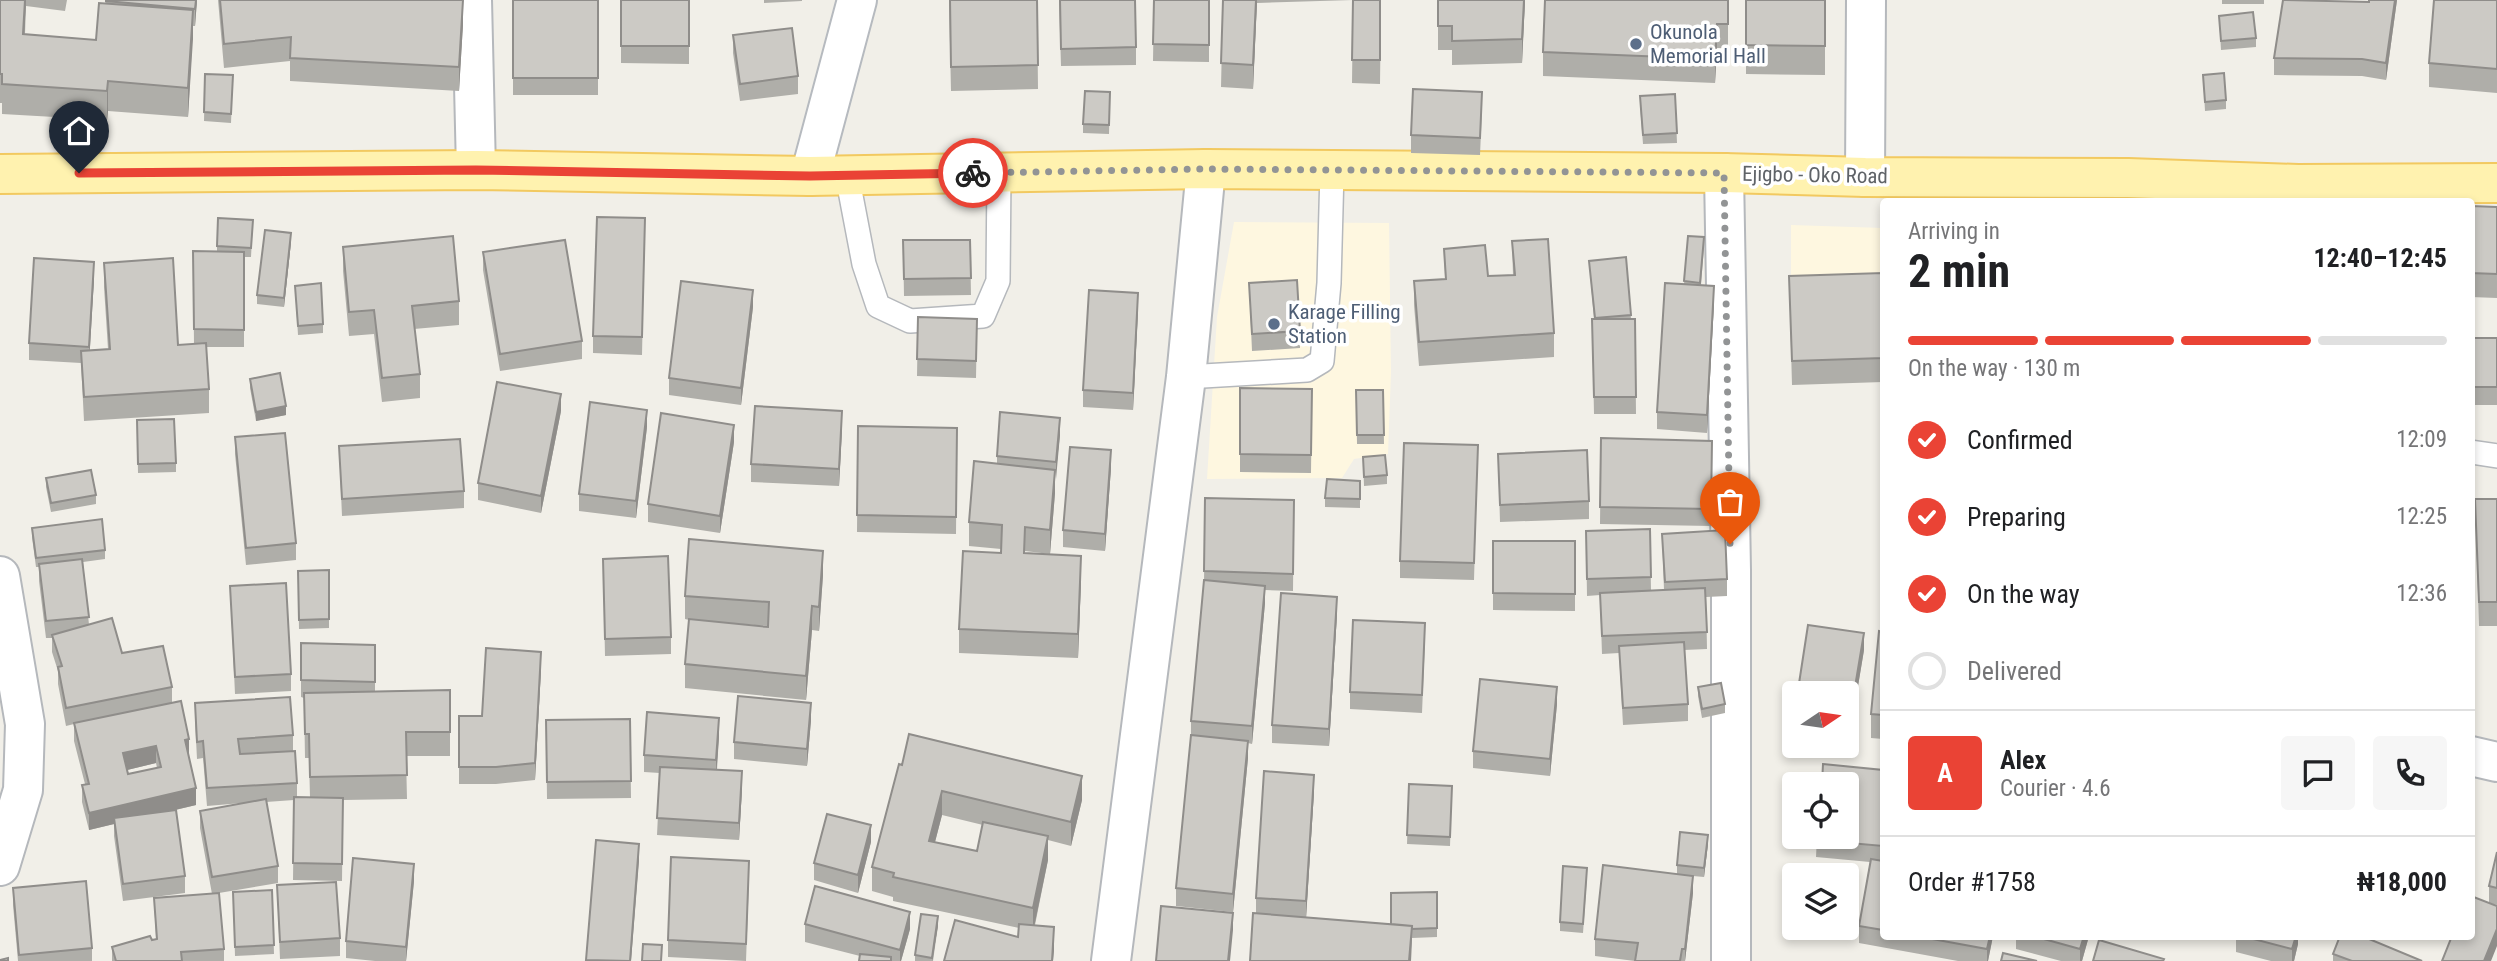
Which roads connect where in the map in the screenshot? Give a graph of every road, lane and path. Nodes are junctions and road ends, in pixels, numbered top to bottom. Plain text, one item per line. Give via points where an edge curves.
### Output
1 (472, 0) edge
2 (857, 0) edge
3 (1867, 0) edge
4 (1206, 169) junction
5 (476, 170) junction
6 (1332, 171) junction
7 (999, 173) junction
8 (1724, 173) junction
9 (0, 174) edge
10 (847, 175) junction
11 (810, 176) junction
12 (1865, 177) junction
13 (2497, 183) edge
14 (2127, 189) edge
15 (2298, 193) edge
16 (1186, 377) junction
17 (2475, 453) edge
18 (2497, 456) edge
19 (0, 576) edge
20 (2475, 757) edge
21 (2497, 762) edge
22 (0, 866) edge
23 (1111, 961) edge
24 (1731, 961) edge

1 - 5 street
2 - 11 street
3 - 12 street
4 - 6 main road, Ejigbo - Oko Road
4 - 7 main road, Ejigbo - Oko Road
4 - 16 street
5 - 9 main road, Ejigbo - Oko Road
5 - 11 main road, Ejigbo - Oko Road
6 - 8 main road, Ejigbo - Oko Road
6 - 16 lane via 1322,361 1307,369
7 - 10 main road, Ejigbo - Oko Road
7 - 10 lane via 998,281 983,316 910,321 878,306 864,264
8 - 12 main road, Ejigbo - Oko Road
8 - 24 street
10 - 11 main road, Ejigbo - Oko Road
12 - 14 main road, Ejigbo - Oko Road
13 - 15 main road, Ejigbo - Oko Road
14 - 15 main road, Ejigbo - Oko Road
16 - 23 street
17 - 18 lane
19 - 22 street via 25,724 23,790
20 - 21 street

